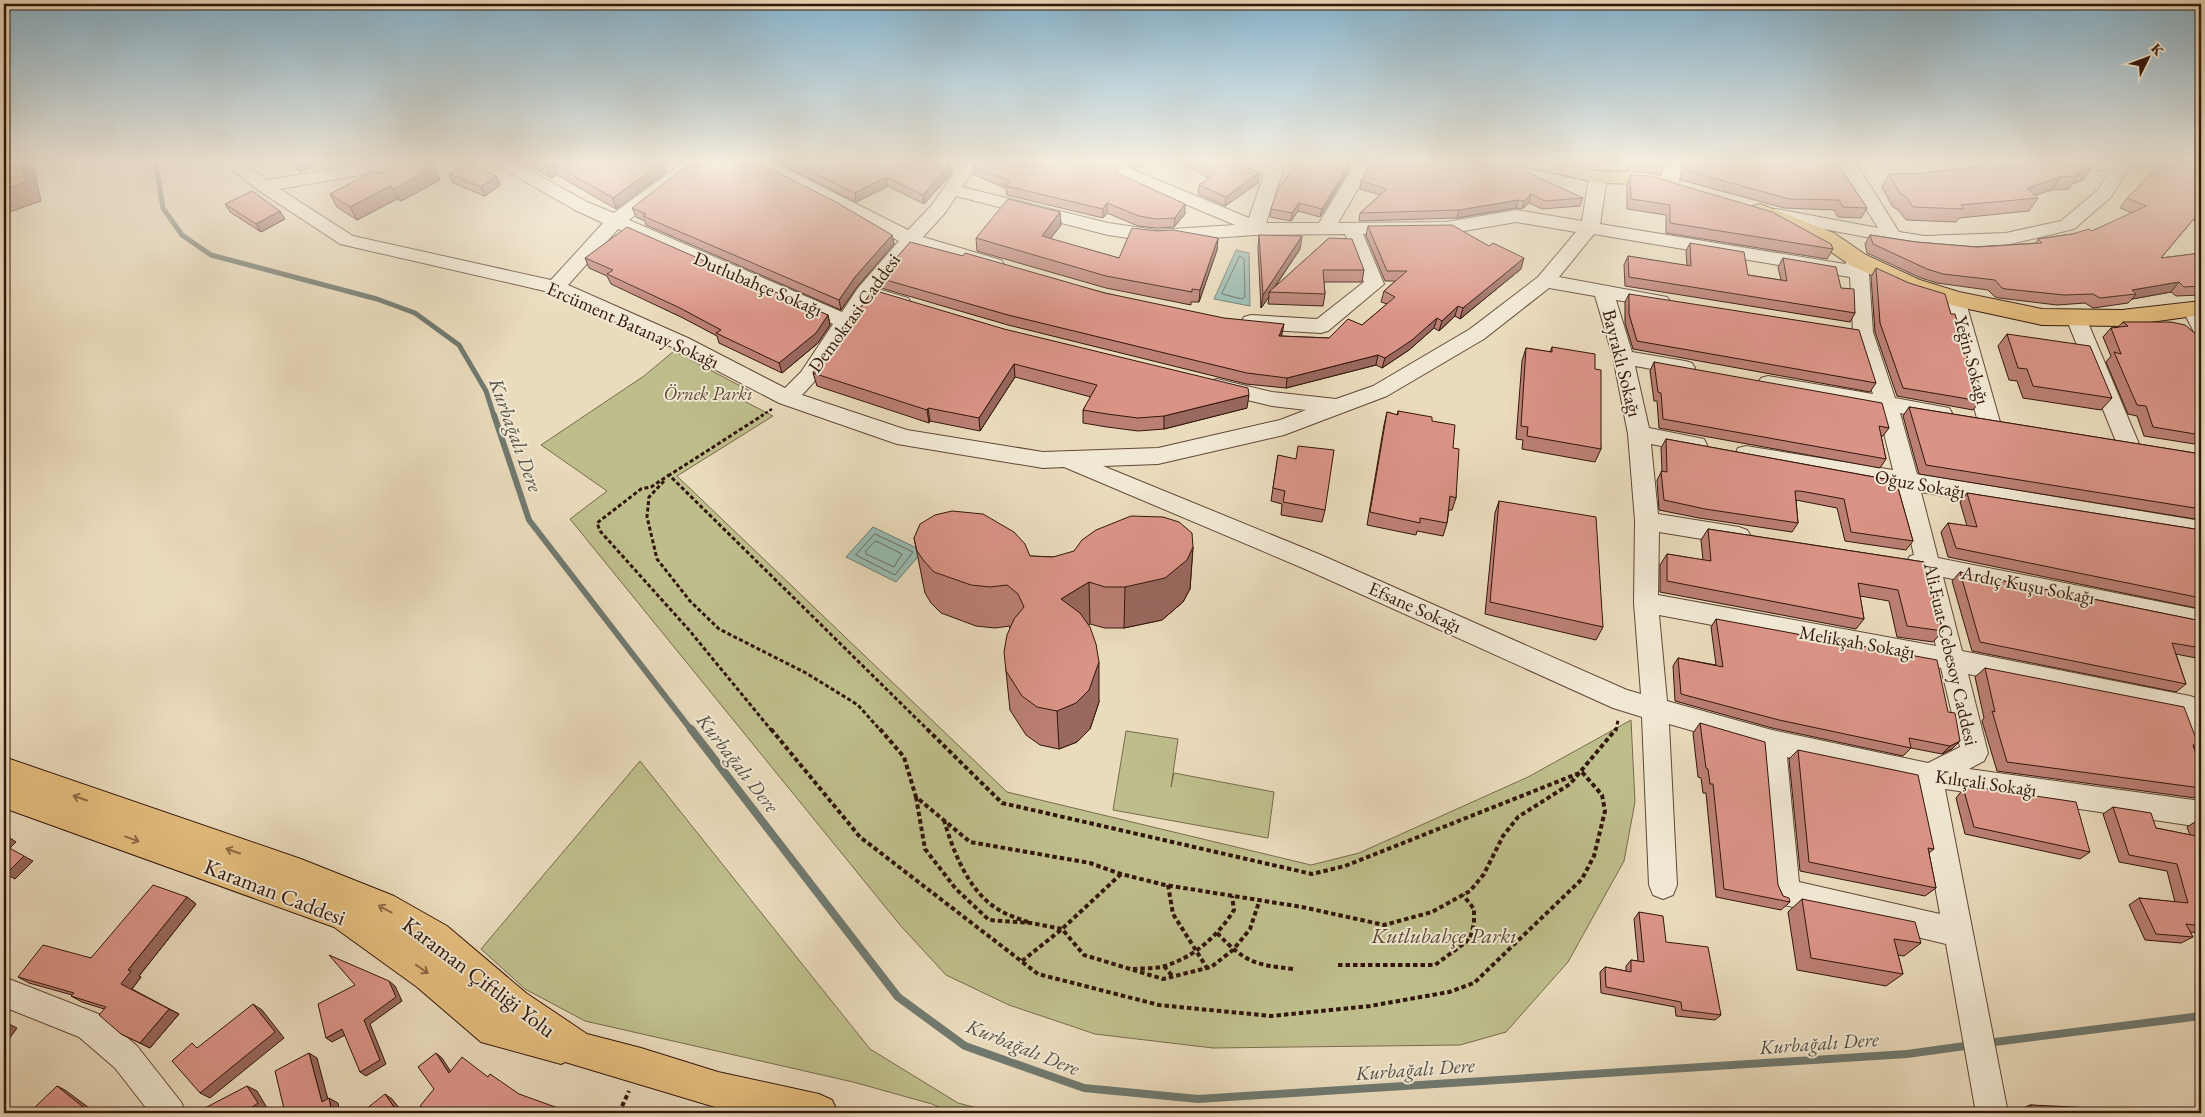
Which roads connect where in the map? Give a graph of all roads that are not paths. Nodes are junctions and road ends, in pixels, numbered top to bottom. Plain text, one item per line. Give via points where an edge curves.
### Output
1 (304, 212) edge
2 (594, 212) edge
3 (627, 212) edge
4 (858, 212) edge
5 (936, 212) edge
6 (1041, 212) edge
7 (1221, 212) edge
8 (1259, 212) edge
9 (1335, 212) edge
10 (1592, 212) edge
11 (1767, 212) edge
12 (1878, 212) edge
13 (2082, 212) edge
14 (1776, 215) junction
15 (614, 222) junction
16 (1590, 227) junction
17 (1352, 228) junction
18 (1255, 229) junction
19 (1325, 229) junction
20 (1892, 235) junction
21 (910, 239) junction
22 (1858, 260) junction
23 (1015, 270) edge
24 (1546, 282) junction
25 (555, 287) junction
26 (865, 292) junction
27 (1604, 292) junction
28 (1956, 299) junction
29 (1680, 304) edge
30 (922, 308) edge
31 (2198, 315) edge
32 (2076, 318) junction
33 (1233, 321) edge
34 (847, 322) junction
35 (1623, 357) junction
36 (1701, 371) edge
37 (1750, 380) edge
38 (1200, 381) edge
39 (780, 404) junction
40 (1887, 404) junction
41 (1338, 407) junction
42 (1639, 434) junction
43 (2100, 440) edge
44 (1063, 459) junction
45 (1908, 482) junction
46 (1647, 521) junction
47 (2201, 530) edge
48 (1764, 540) edge
49 (1891, 559) edge
50 (1930, 565) junction
51 (1646, 603) junction
52 (2201, 620) edge
53 (1953, 660) junction
54 (2196, 702) edge
55 (1655, 711) junction
56 (1772, 742) junction
57 (2201, 761) edge
58 (4, 771) edge
59 (1929, 775) junction
60 (4, 794) edge
61 (2201, 814) edge
62 (1663, 885) dead end
63 (1957, 932) junction
64 (4, 992) edge
65 (579, 1050) junction
66 (752, 1106) edge
67 (170, 1113) edge
68 (819, 1113) edge
69 (1992, 1113) edge

1 - 25 street, Ercüment Batanay Sokağı via 347,240
2 - 15 street, Dutlubahçe Sokağı
3 - 15 street
4 - 21 street
5 - 21 street, Demokrasi Caddesi
6 - 18 street via 1108,229 1156,236
7 - 18 street
8 - 18 street
9 - 19 street
10 - 16 street, Ercüment Batanay Sokağı
11 - 14 main road
12 - 20 street
13 - 20 street via 2067,225 2006,239 1925,242
14 - 20 street
14 - 22 main road via 1826,238
15 - 25 street
15 - 34 street, Dutlubahçe Sokağı
16 - 17 street via 1516,216 1446,228
16 - 22 street via 1850,271
16 - 24 street, Ercüment Batanay Sokağı
17 - 19 street
17 - 33 street via 1374,284 1321,326
18 - 19 street
21 - 23 street
21 - 26 street, Demokrasi Caddesi
22 - 28 main road via 1912,285
22 - 40 street, Ali Fuat Cebesoy Caddesi via 1853,331
24 - 27 street
24 - 41 street, Ercüment Batanay Sokağı via 1477,334 1380,390
25 - 39 street, Ercüment Batanay Sokağı via 681,343
26 - 30 street
26 - 34 street, Demokrasi Caddesi
27 - 29 street
27 - 35 street, Bayraklı Sokağı
28 - 32 main road via 2042,317
28 - 40 street, Yeğin Sokağı via 1982,420
31 - 32 main road
32 - 43 street via 2137,445
34 - 39 street, Demokrasi Caddesi via 808,377
35 - 36 street
35 - 42 street, Bayraklı Sokağı
37 - 40 street
38 - 41 street via 1272,399
39 - 44 street, Ercüment Batanay Sokağı via 905,438 1043,460
40 - 45 street, Ali Fuat Cebesoy Caddesi
41 - 44 street, Ercüment Batanay Sokağı via 1284,427 1158,456
42 - 45 street, Oğuz Sokağı
42 - 46 street, Bayraklı Sokağı
44 - 55 street, Efsane Sokağı via 1296,554 1622,700
45 - 47 street, Oğuz Sokağı
45 - 50 street, Ali Fuat Cebesoy Caddesi
46 - 48 street
46 - 51 street, Bayraklı Sokağı
49 - 50 street, Ardıç Kuşu Sokağı
50 - 52 street, Ardıç Kuşu Sokağı
50 - 53 street, Ali Fuat Cebesoy Caddesi
51 - 53 street, Melikşah Sokağı
51 - 55 street, Bayraklı Sokağı
53 - 54 street, Melikşah Sokağı
53 - 59 street, Ali Fuat Cebesoy Caddesi via 1975,753
54 - 57 street, Melikşah Sokağı
55 - 56 street, Efsane Sokağı
55 - 62 street, Bayraklı Sokağı
56 - 59 street, Kılıçali Sokağı
56 - 63 street via 1786,893
65 -> 58 main road, Karaman Çiftliği Yolu via 513,1006 435,938 382,906
59 - 61 street, Kılıçali Sokağı
59 - 63 street
60 -> 65 main road, Karaman Caddesi via 345,915 429,975 494,1029
63 - 69 street
64 - 67 street via 90,1026 126,1057
65 - 66 main road, Karaman Çiftliği Yolu
66 - 68 main road, Karaman Çiftliği Yolu

